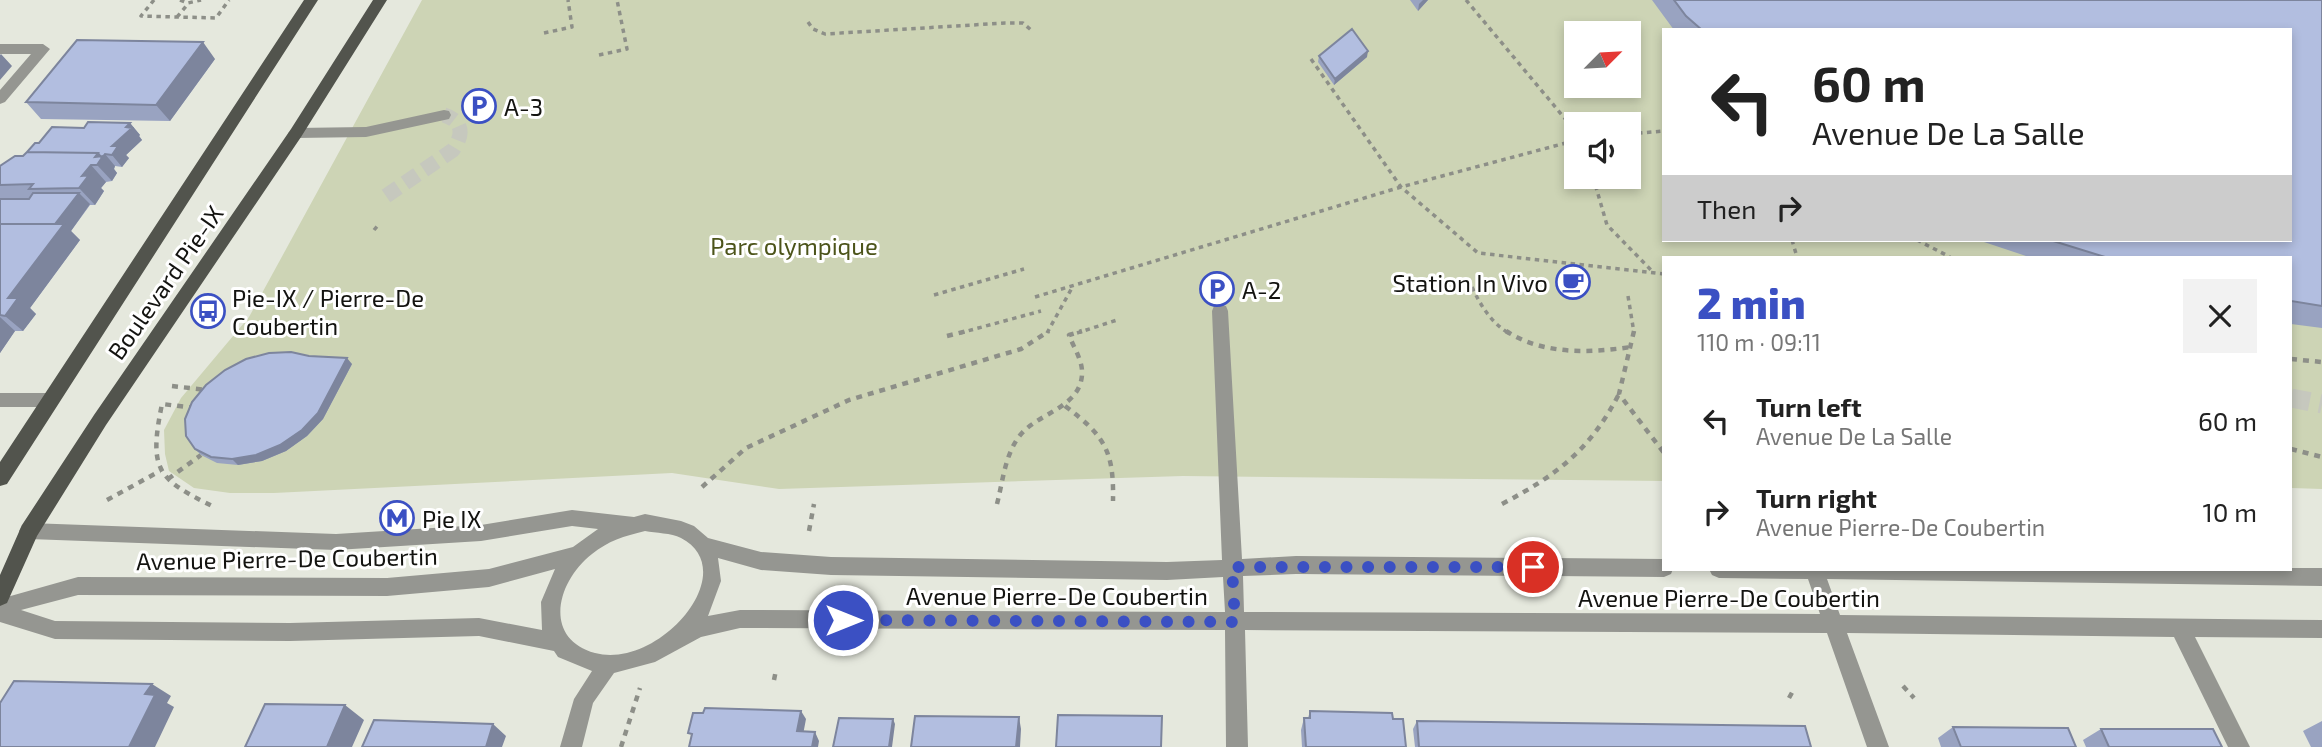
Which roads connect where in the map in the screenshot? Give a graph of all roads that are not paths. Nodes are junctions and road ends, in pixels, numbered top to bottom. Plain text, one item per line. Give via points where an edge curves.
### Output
1 (311, 0) edge
2 (380, 0) edge
3 (0, 49) edge
4 (0, 99) edge
5 (444, 115) dead end
6 (296, 133) junction
7 (1220, 311) dead end
8 (0, 400) edge
9 (50, 400) junction
10 (0, 478) edge
11 (636, 524) junction
12 (29, 531) junction
13 (701, 544) junction
14 (575, 555) junction
15 (1232, 567) junction
16 (1662, 568) edge
17 (1815, 571) edge
18 (1942, 571) edge
19 (2322, 577) edge
20 (0, 597) edge
21 (0, 610) edge
22 (1235, 622) junction
23 (1836, 623) junction
24 (2180, 628) junction
25 (2322, 629) edge
26 (560, 643) junction
27 (662, 650) junction
28 (608, 664) junction
29 (571, 747) edge
30 (1237, 747) edge
31 (1878, 747) edge
32 (2239, 747) edge

1 - 9 main road, Boulevard Pie-IX
2 - 6 main road, Boulevard Pie-IX
3 - 4 street via 43,49
5 - 6 street via 366,132
6 - 12 main road, Boulevard Pie-IX
7 - 15 street
8 - 9 street
9 - 10 main road, Boulevard Pie-IX
11 - 12 street via 572,518 481,533 336,542
11 - 13 street via 669,525
11 - 14 street via 596,538
12 - 20 main road, Boulevard Pie-IX
13 - 15 street, Avenue Pierre-De Coubertin via 761,561 800,565 1167,571
13 - 27 street via 711,569 707,600 687,631
14 - 21 street, Avenue Pierre-De Coubertin via 452,583 78,586
14 - 26 street via 564,566 550,603 553,631
15 - 16 street, Avenue Pierre-De Coubertin
15 - 22 street
17 - 23 street
18 - 19 street, Avenue Pierre-De Coubertin
21 - 26 street, Avenue Pierre-De Coubertin via 55,630 290,632 480,627
22 - 23 street, Avenue Pierre-De Coubertin
22 - 27 street, Avenue Pierre-De Coubertin via 740,620 697,629
22 - 30 street
23 - 24 street, Avenue Pierre-De Coubertin
23 - 31 street
24 - 25 street, Avenue Pierre-De Coubertin
24 - 32 street
26 - 28 street via 580,657
27 - 28 street via 628,663
28 - 29 street via 584,699

